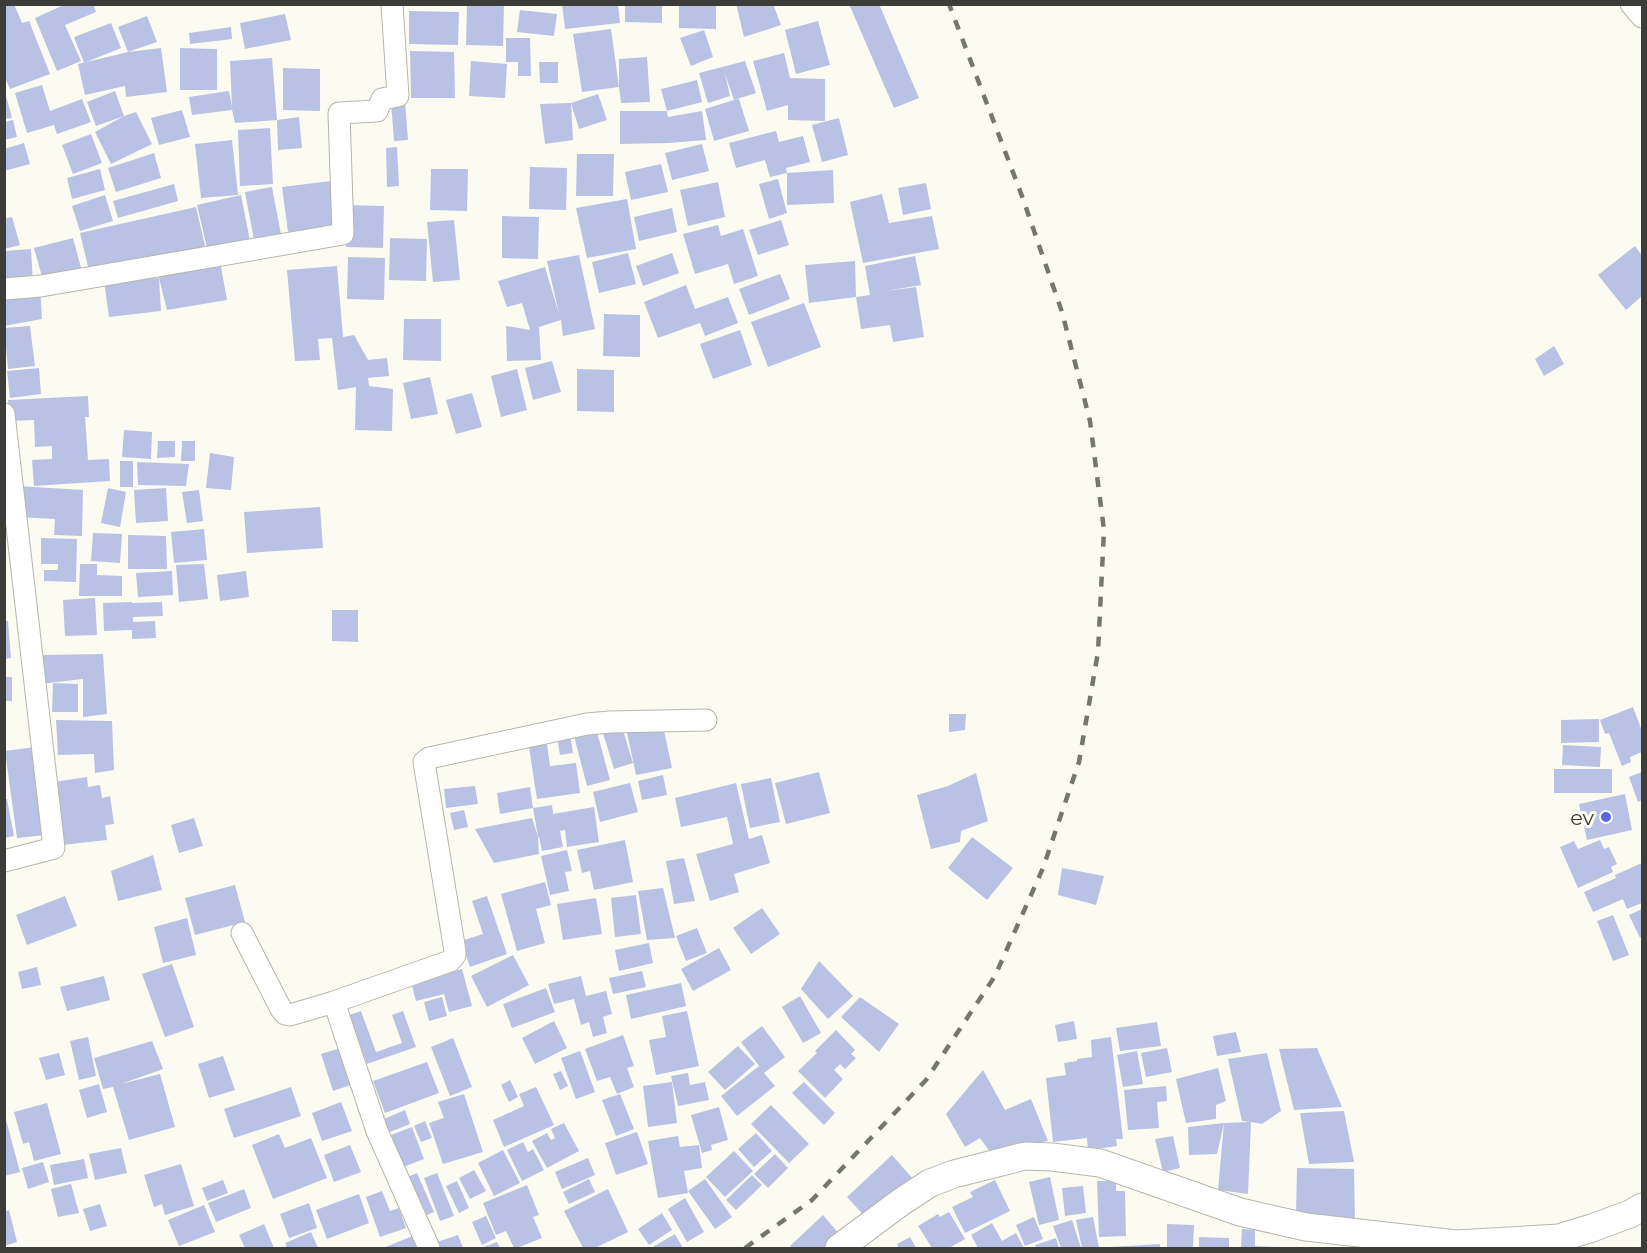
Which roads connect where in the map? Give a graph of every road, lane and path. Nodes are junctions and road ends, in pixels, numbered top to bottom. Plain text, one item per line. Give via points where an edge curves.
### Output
1 (392, 4) edge
2 (1631, 4) edge
3 (1642, 17) edge
4 (4, 290) edge
5 (4, 414) edge
6 (706, 720) dead end
7 (4, 861) edge
8 (242, 933) dead end
9 (334, 1002) junction
10 (1642, 1207) edge
11 (429, 1248) edge
12 (839, 1248) edge

1 - 4 street via 398,96 382,99 377,111 339,113 343,234
2 - 3 street
5 - 7 street via 54,848
6 - 9 street via 587,724 427,759 424,764 455,955 450,961
8 - 9 street via 285,1014
9 - 11 street via 377,1131
10 - 12 street via 1559,1238 1456,1244 1306,1227 1240,1212 1100,1162 1025,1156 930,1183

